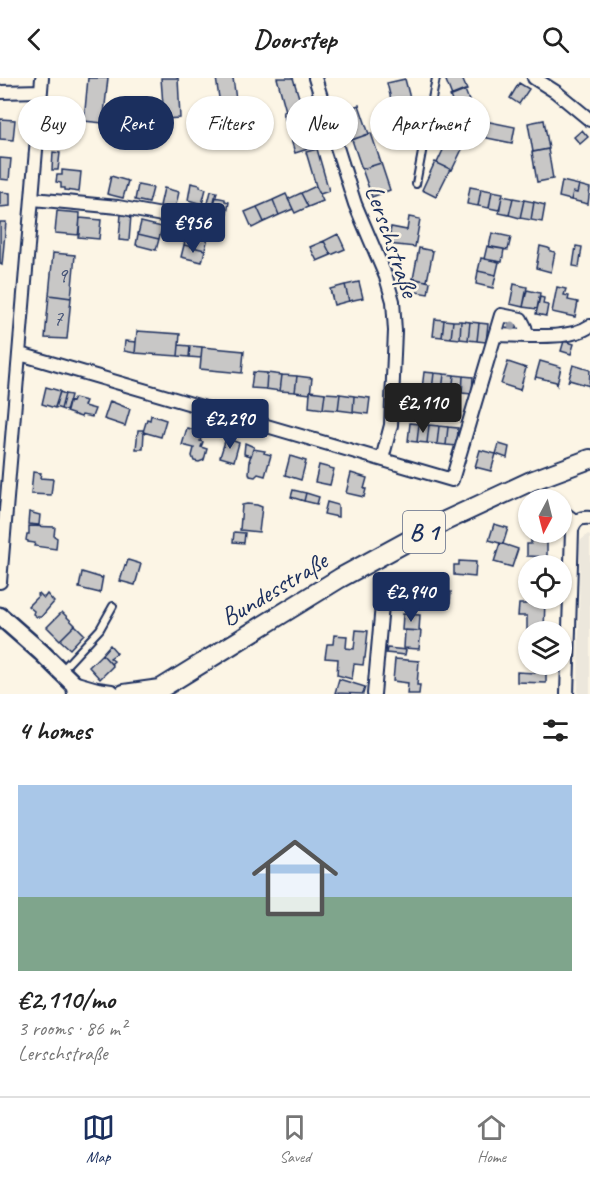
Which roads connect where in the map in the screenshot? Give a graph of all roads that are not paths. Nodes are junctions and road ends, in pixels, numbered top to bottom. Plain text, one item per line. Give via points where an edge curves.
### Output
1 (42, 78) edge
2 (315, 78) edge
3 (436, 78) edge
4 (539, 79) edge
5 (41, 91) junction
6 (0, 92) edge
7 (589, 118) edge
8 (416, 184) dead end
9 (33, 199) junction
10 (195, 221) dead end
11 (590, 326) edge
12 (495, 335) junction
13 (527, 335) junction
14 (20, 354) junction
15 (382, 459) junction
16 (590, 459) edge
17 (572, 515) edge
18 (590, 518) edge
19 (577, 519) junction
20 (0, 582) edge
21 (383, 594) dead end
22 (113, 606) dead end
23 (0, 616) edge
24 (61, 671) junction
25 (79, 691) edge
26 (157, 692) edge
27 (111, 694) edge
28 (124, 694) edge
29 (374, 694) edge
30 (567, 694) edge

1 - 5 street
2 - 15 street, Lerschstraße via 355,204 393,301 391,425
3 - 8 lane
4 - 7 street
5 - 6 street
5 - 9 street
9 - 10 street via 118,207
9 - 14 street
11 - 13 street via 570,334
12 - 13 street
12 - 13 street via 501,315 521,319
12 - 15 street via 452,480
14 - 15 street
14 - 20 street
16 - 26 main road, Bundesstraße / B 1 via 531,481 443,522 340,578
17 - 19 lane
18 - 19 street
19 - 30 street via 572,530
21 - 29 street
22 - 24 lane via 100,629
23 - 24 main road
24 - 25 main road
25 - 27 main road
26 - 28 main road

